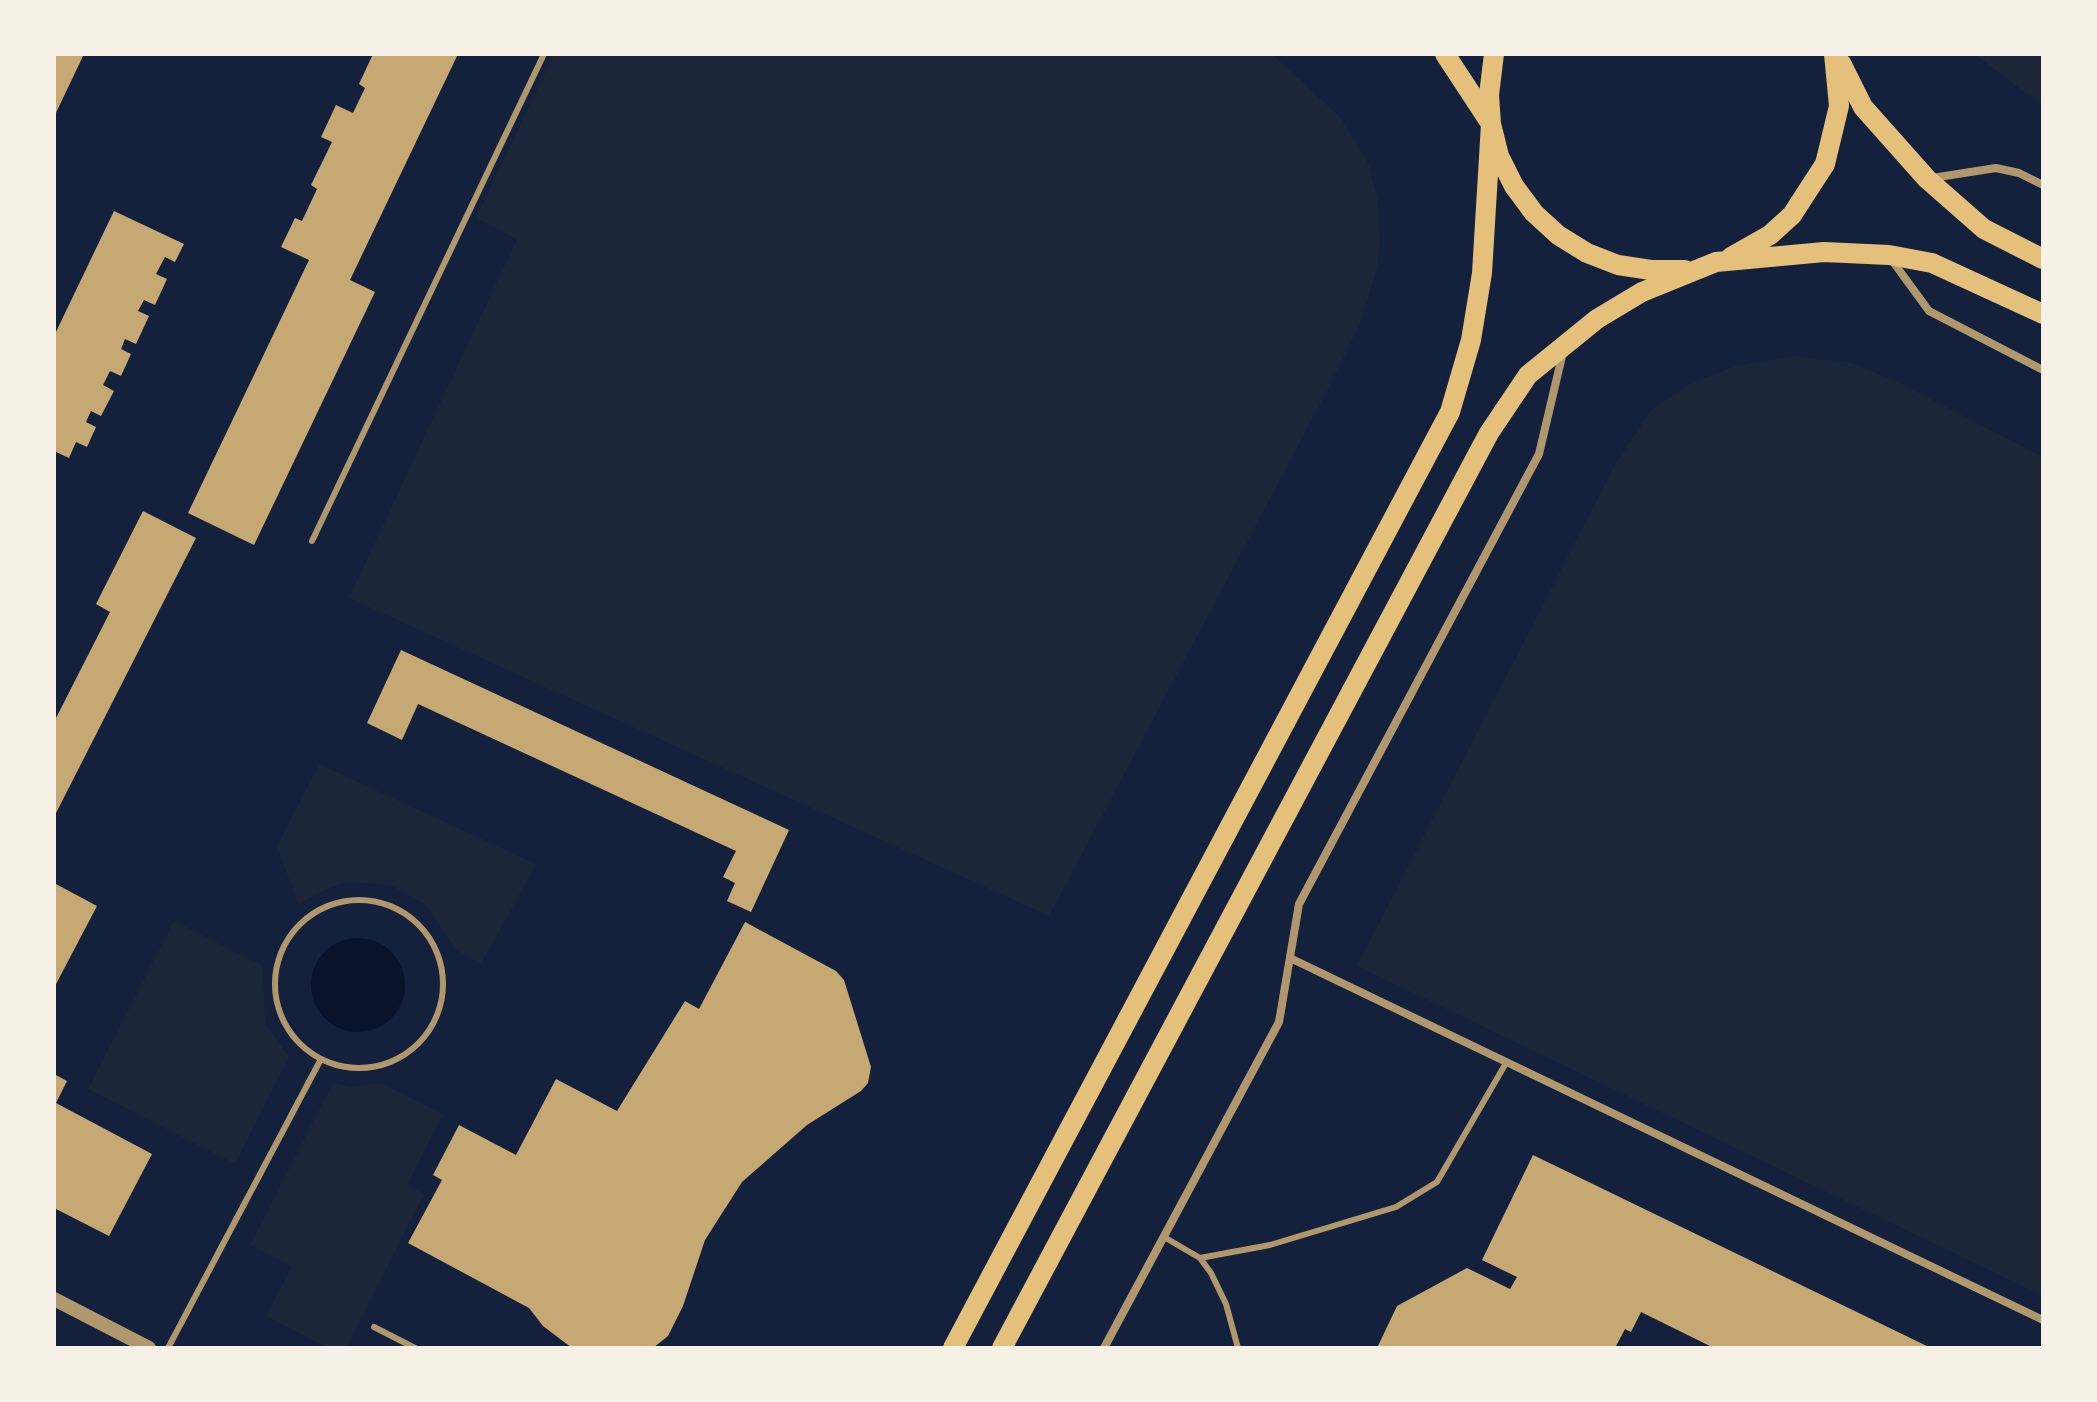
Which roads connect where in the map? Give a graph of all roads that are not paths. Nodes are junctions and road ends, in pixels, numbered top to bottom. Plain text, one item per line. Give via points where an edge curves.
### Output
1 (544, 54) edge
2 (1445, 54) edge
3 (1494, 54) edge
4 (1835, 54) edge
5 (1491, 124) junction
6 (1927, 179) junction
7 (2043, 185) edge
8 (1889, 255) junction
9 (2043, 259) edge
10 (1716, 262) junction
11 (2043, 314) edge
12 (1564, 347) junction
13 (2043, 370) edge
14 (312, 541) dead end
15 (1290, 958) junction
16 (321, 1059) junction
17 (1506, 1063) junction
18 (1164, 1237) junction
19 (1200, 1258) junction
20 (54, 1299) edge
21 (2043, 1320) edge
22 (374, 1327) dead end
23 (149, 1348) edge
24 (168, 1348) edge
25 (415, 1348) edge
26 (953, 1348) edge
27 (1002, 1348) edge
28 (1104, 1348) edge
29 (1238, 1348) edge

1 - 14 lane
2 - 5 main road
3 - 5 main road
4 - 6 main road via 1863,107
4 - 10 main road via 1835,136 1811,191 1770,235
5 - 10 main road via 1514,186 1534,213 1568,241 1618,265 1651,270 1684,270
5 - 26 main road via 1482,273 1471,340 1450,412
6 - 7 street via 1996,168
6 - 9 main road via 1984,229
8 - 10 main road via 1824,252
8 - 11 main road via 1932,263
8 - 13 street via 1929,311
10 - 12 main road via 1642,292
12 - 15 street via 1539,454 1299,904
12 - 27 main road via 1528,375 1489,433
15 - 17 street
15 - 18 street via 1279,1022
16 - 16 lane via 299,1043 279,1009 275,989 282,950 300,925 324,907 364,899 402,912 419,924 439,959 442,990 435,1020 423,1038 390,1062 351,1068
16 - 24 lane
17 - 19 lane via 1437,1182 1396,1207 1270,1245
17 - 21 street
18 - 19 lane
18 - 28 street
19 - 29 lane via 1226,1304
20 - 23 street
22 - 25 lane

